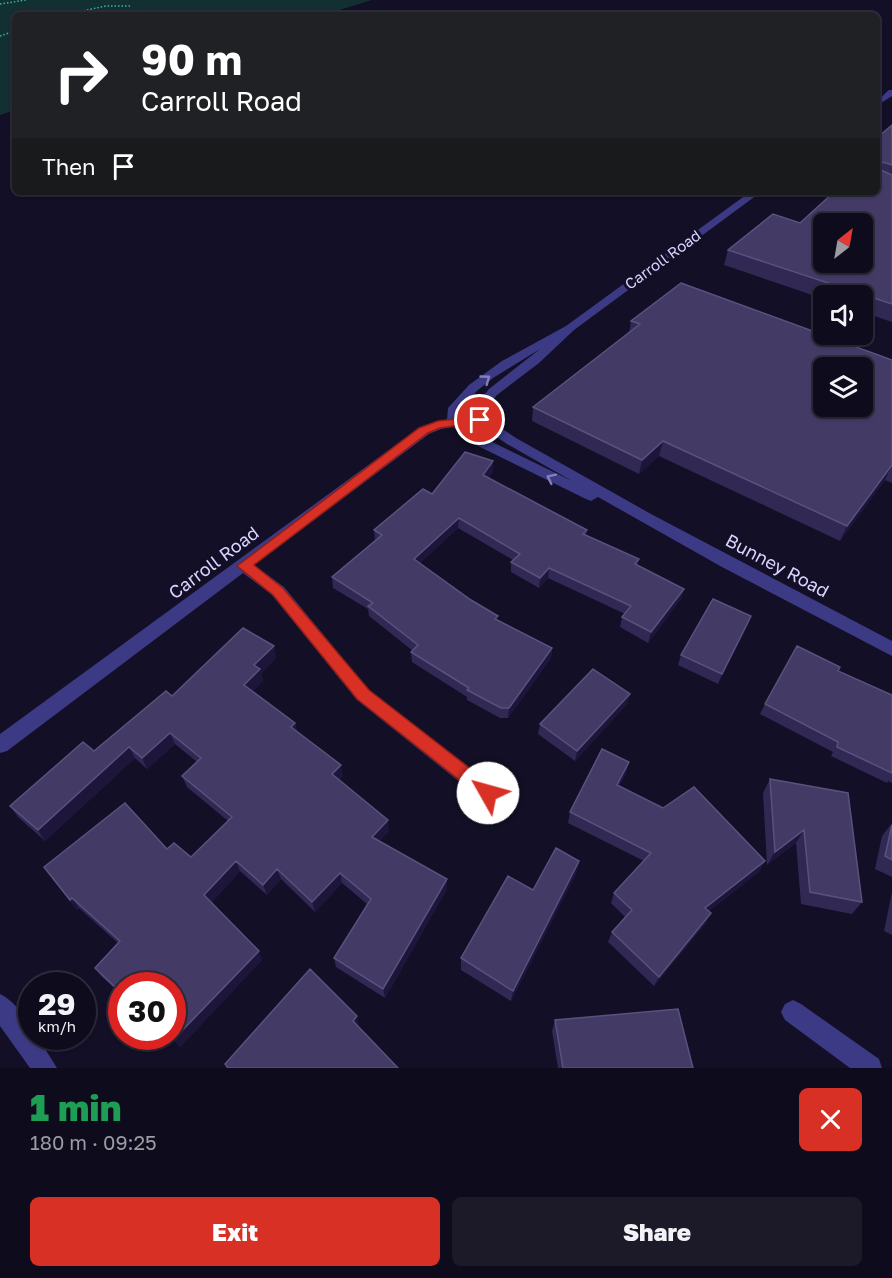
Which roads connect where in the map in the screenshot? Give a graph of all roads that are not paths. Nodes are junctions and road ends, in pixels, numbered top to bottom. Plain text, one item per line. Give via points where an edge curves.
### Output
1 (892, 92) edge
2 (880, 101) edge
3 (752, 195) edge
4 (570, 328) junction
5 (480, 420) junction
6 (454, 422) junction
7 (643, 518) junction
8 (244, 566) junction
9 (892, 649) edge
10 (0, 745) edge
11 (488, 793) dead end
12 (0, 1006) edge
13 (793, 1011) dead end
14 (45, 1068) edge
15 (870, 1068) edge

1 - 2 street
3 - 4 street, Carroll Road
4 - 5 street, Carroll Road via 493,392 479,408
6 -> 4 street, Carroll Road via 452,412 456,405 483,381
5 - 6 street, Carroll Road
5 - 7 street, Bunney Road
7 -> 6 street, Bunney Road via 481,442
6 - 8 street, Carroll Road via 424,431
7 - 9 street, Bunney Road
8 - 10 street, Carroll Road
8 - 11 street via 278,591 363,695
12 - 14 street
13 - 15 street

